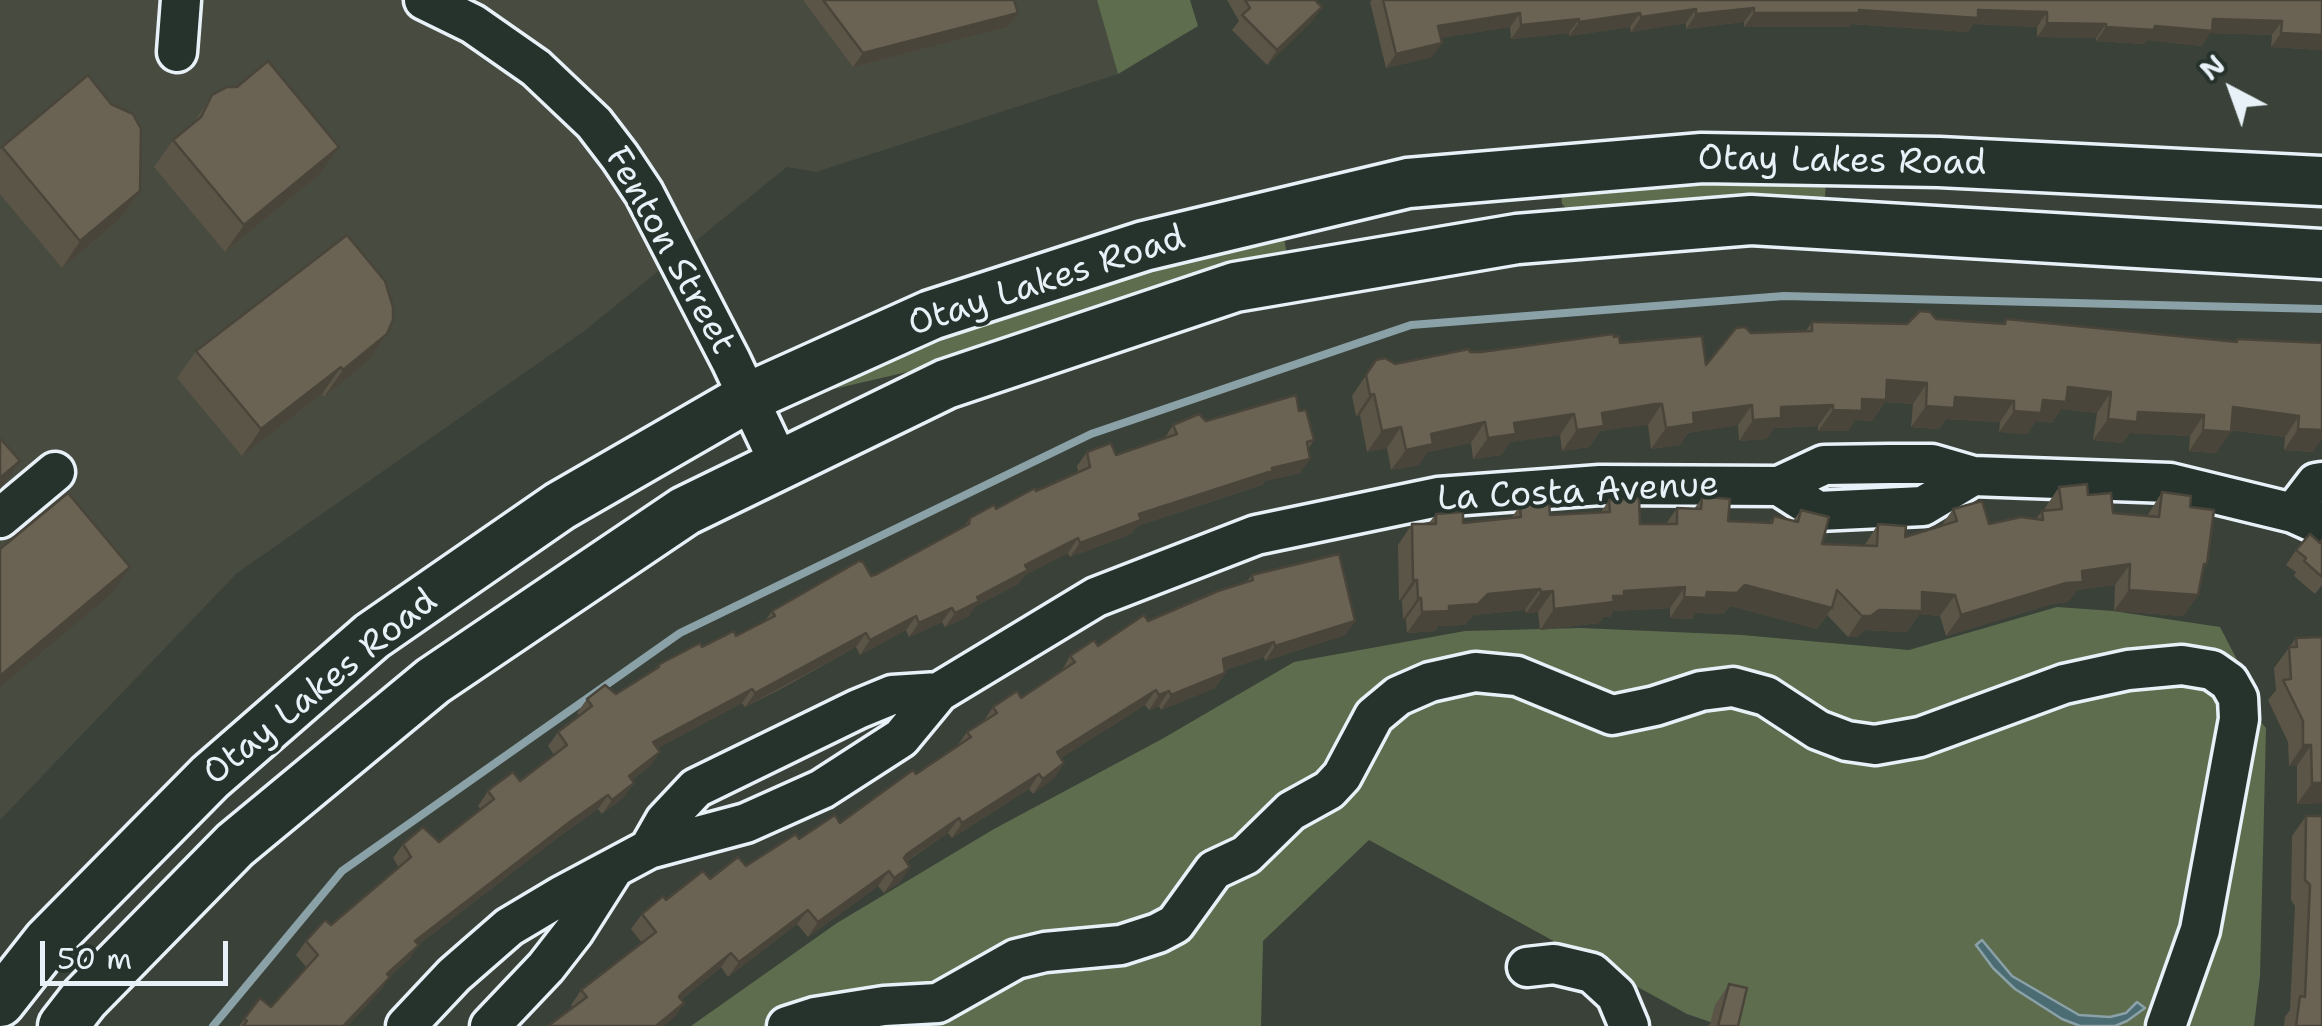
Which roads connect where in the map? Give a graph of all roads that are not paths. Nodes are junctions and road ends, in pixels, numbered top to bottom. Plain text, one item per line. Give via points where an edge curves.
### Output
1 (182, 0) edge
2 (424, 0) edge
3 (177, 52) dead end
4 (2322, 180) edge
5 (2322, 254) edge
6 (750, 396) junction
7 (780, 465) junction
8 (54, 472) dead end
9 (2322, 482) edge
10 (0, 518) edge
11 (2307, 520) edge
12 (939, 692) junction
13 (632, 857) junction
14 (1527, 967) dead end
15 (0, 1002) edge
16 (63, 1026) edge
17 (406, 1026) edge
18 (490, 1026) edge
19 (787, 1026) edge
20 (1629, 1026) edge
21 (2166, 1026) edge

1 - 3 street
2 - 6 street, Fenton Street via 504,44 594,123 644,193
4 - 6 main road, Otay Lakes Road via 1702,158 1408,183 1108,257 931,315
5 - 7 main road, Otay Lakes Road via 1750,220 1517,238 1234,288 946,384
6 - 7 street, Fenton Street
6 - 15 main road, Otay Lakes Road via 560,506 372,636 210,777 48,941
7 - 16 main road, Otay Lakes Road via 686,511 433,680 235,845
8 - 10 street
9 - 11 street via 2316,483
11 - 12 street, La Costa Avenue via 2170,483 1973,476 1932,464 1824,466 1780,486 1600,485 1438,497 1256,534 1096,596
12 - 13 street, La Costa Avenue via 901,738 822,789 746,822
12 - 13 street, La Costa Avenue via 892,695 696,788
13 - 17 street, La Costa Avenue via 509,927
13 - 18 street, La Costa Avenue
14 - 20 street via 1554,964 1592,973 1616,996
19 - 21 street via 884,1006 938,1003 1016,960 1122,945 1175,924 1214,870 1246,855 1290,812 1329,790 1374,716 1430,682 1475,672 1516,676 1612,715 1733,687 1766,696 1846,742 1875,745 1920,737 2064,684 2182,665 2212,670 2229,682 2239,719 2200,930

